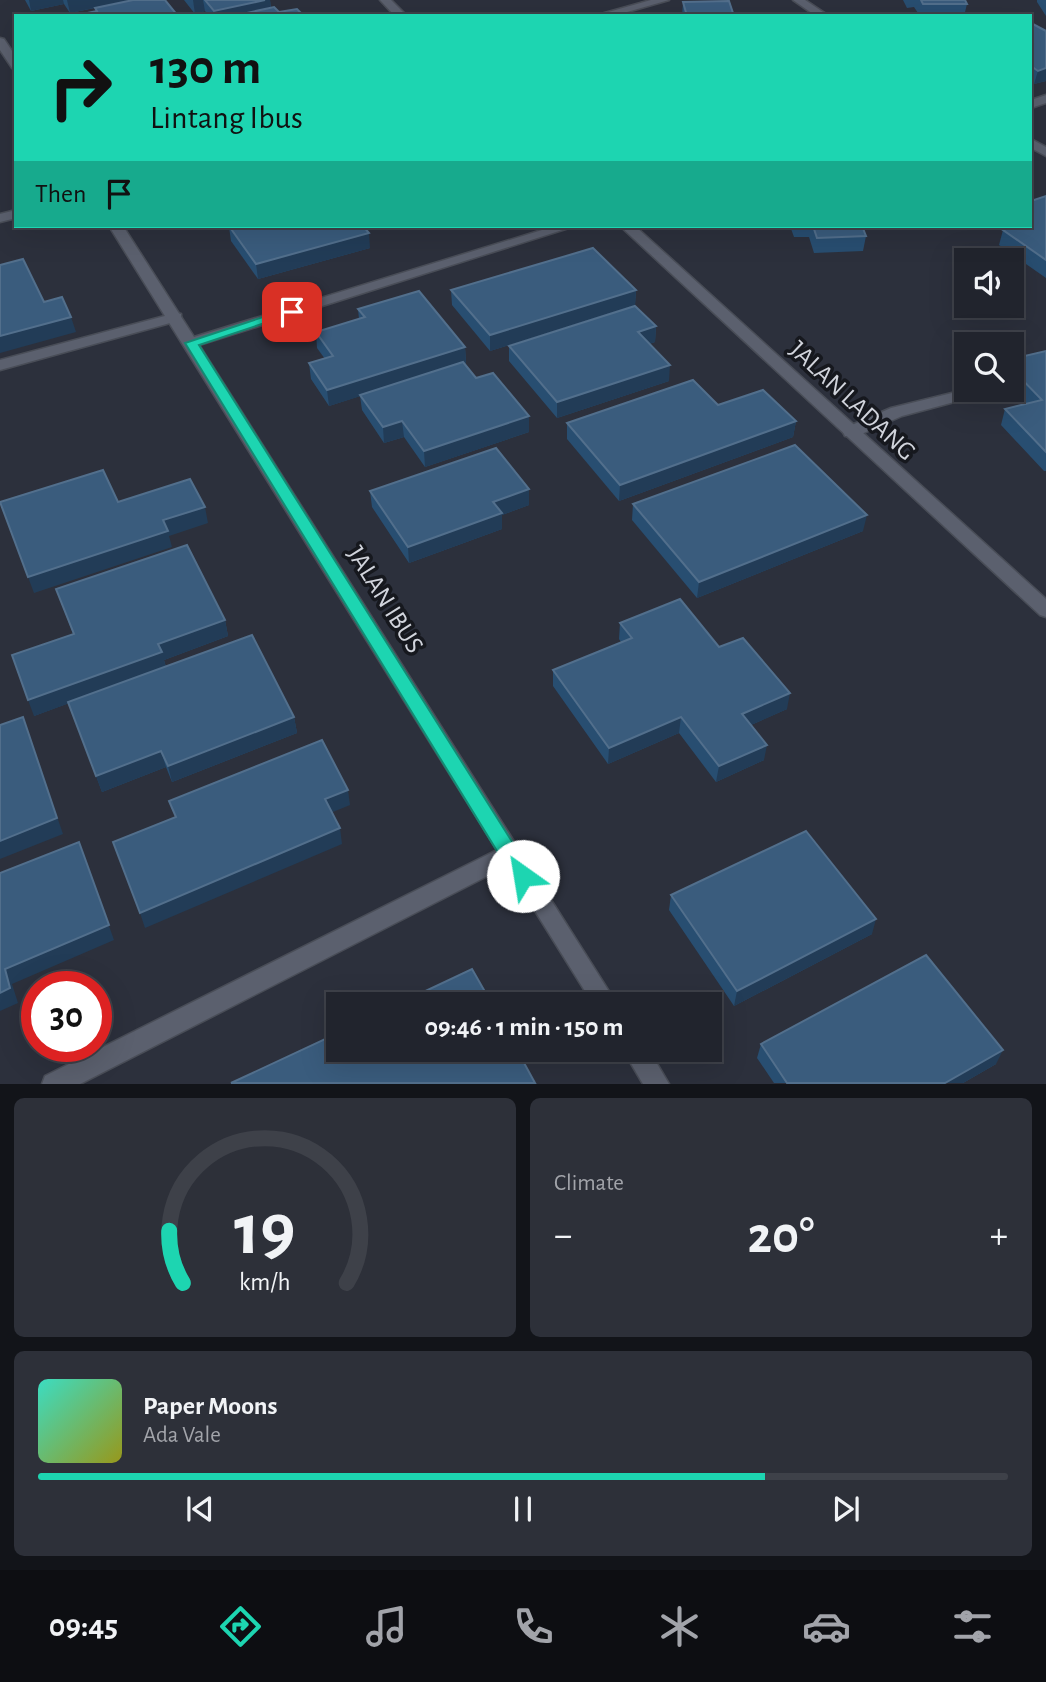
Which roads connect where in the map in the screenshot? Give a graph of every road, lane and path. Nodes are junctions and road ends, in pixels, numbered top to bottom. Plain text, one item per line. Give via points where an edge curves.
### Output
1 (385, 0) edge
2 (664, 0) edge
3 (798, 0) edge
4 (400, 14) edge
5 (607, 14) edge
6 (821, 14) edge
7 (0, 41) edge
8 (14, 63) edge
9 (117, 228) edge
10 (562, 228) edge
11 (629, 228) edge
12 (176, 317) junction
13 (191, 343) junction
14 (0, 365) edge
15 (952, 398) dead end
16 (851, 432) junction
17 (1046, 610) edge
18 (510, 854) junction
19 (598, 992) edge
20 (643, 1062) edge
21 (54, 1083) edge
22 (657, 1083) edge

1 - 4 street
2 - 5 street
3 - 6 street
7 - 8 street
9 - 12 street, JALAN IBUS
10 - 13 street
11 - 16 street, JALAN LADANG
12 - 13 street, JALAN IBUS
12 - 14 street
13 - 18 street, JALAN IBUS
15 - 16 street via 897,412
16 - 17 street, JALAN LADANG
18 - 19 street, JALAN IBUS
18 - 21 street
20 - 22 street

